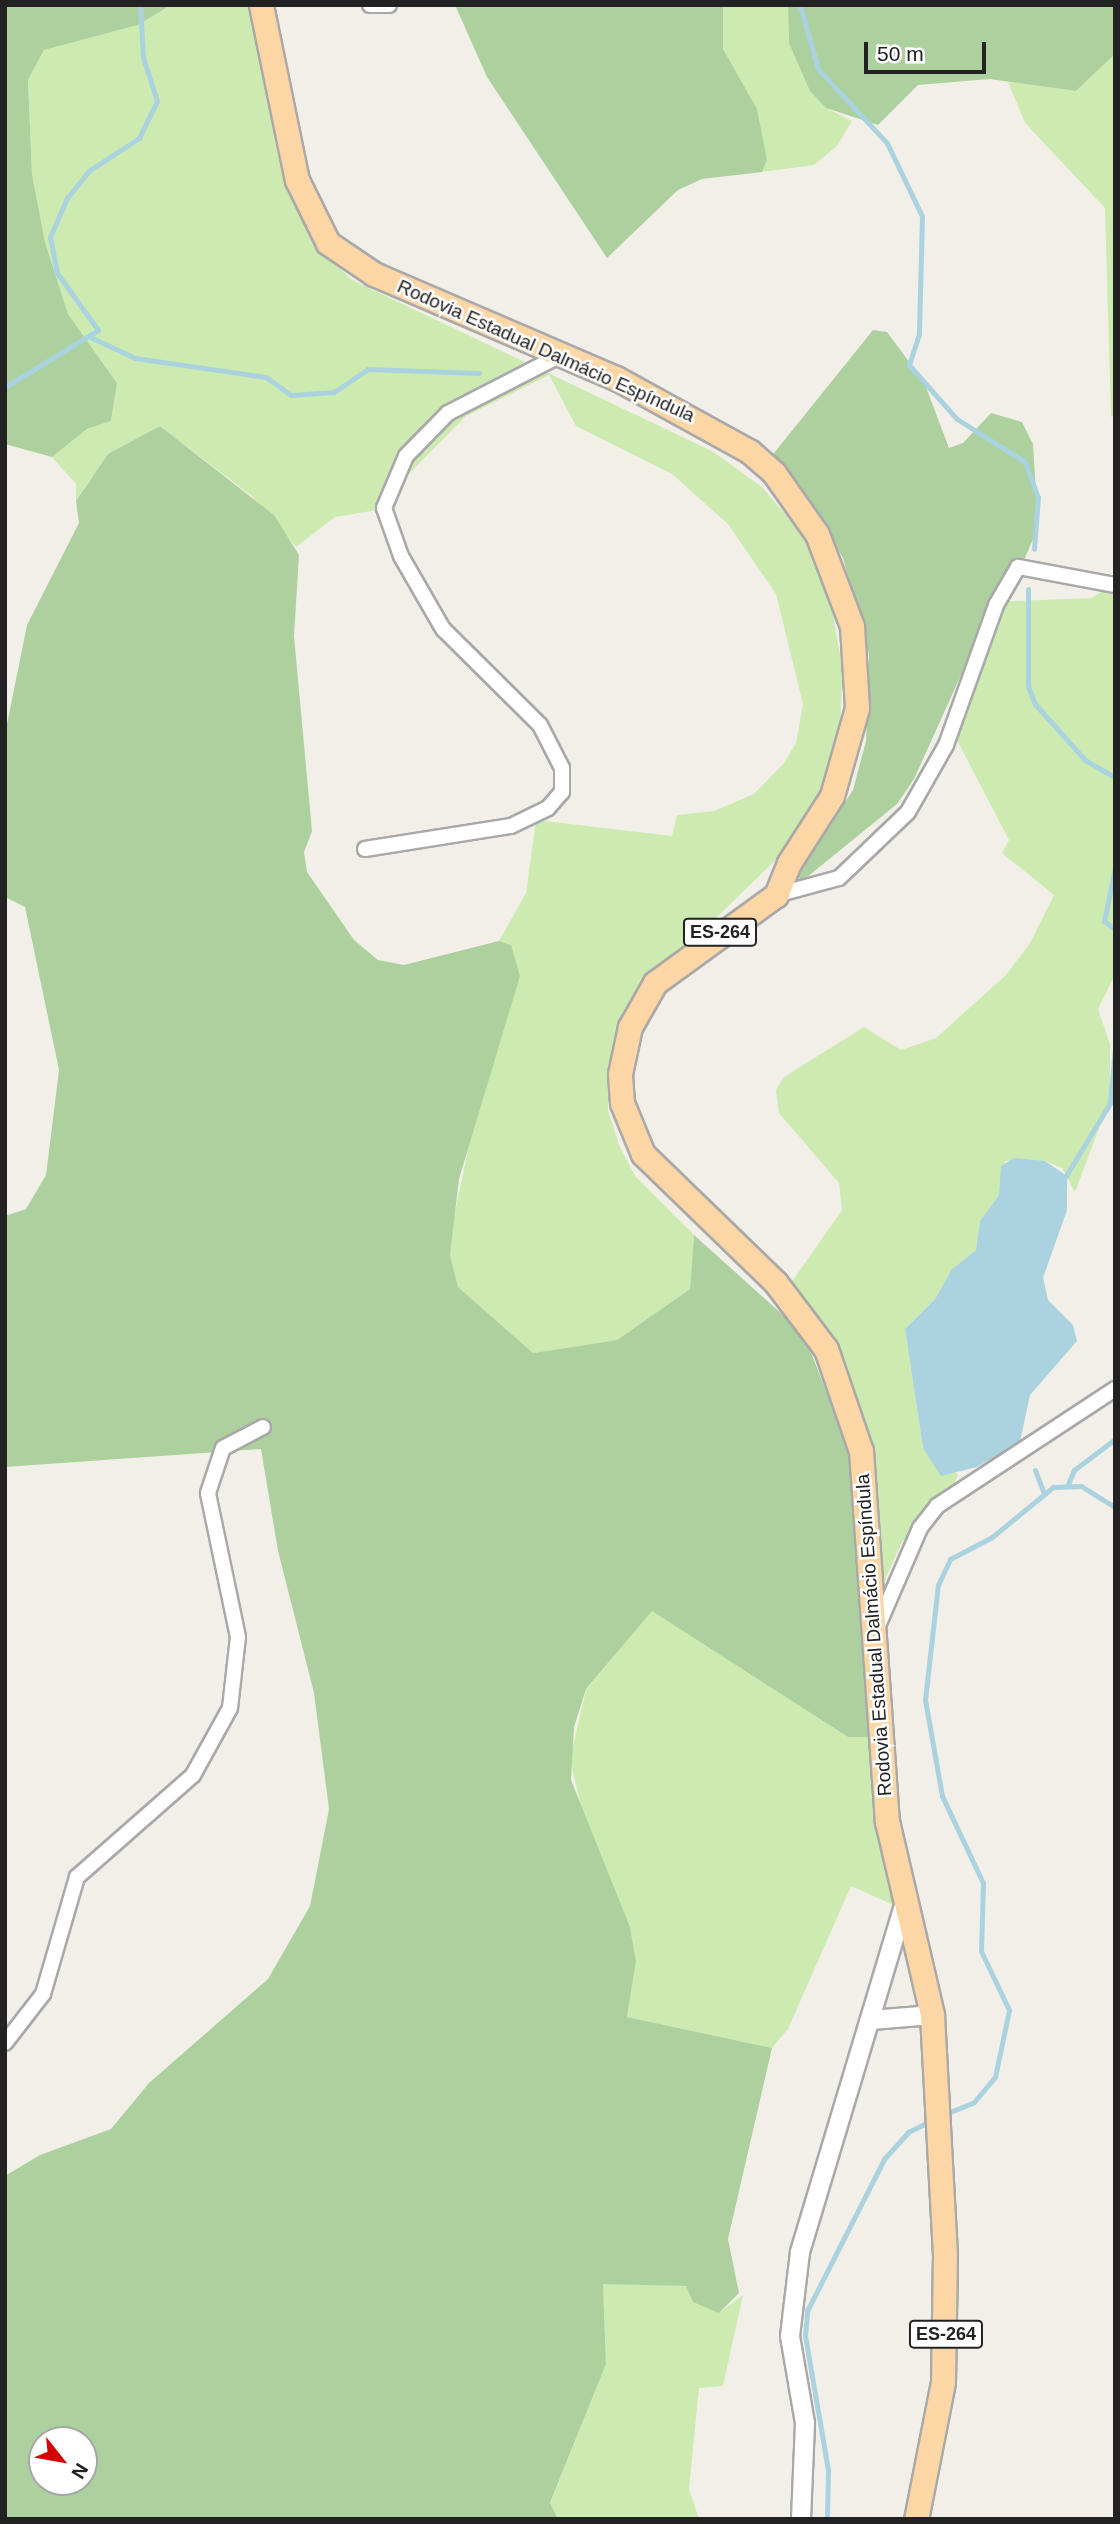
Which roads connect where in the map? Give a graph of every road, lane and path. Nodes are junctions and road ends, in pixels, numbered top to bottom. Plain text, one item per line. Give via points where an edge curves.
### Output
1 (261, 5) edge
2 (370, 5) edge
3 (389, 5) edge
4 (561, 355) junction
5 (1115, 584) edge
6 (365, 849) dead end
7 (776, 895) junction
8 (1115, 1389) edge
9 (263, 1427) dead end
10 (877, 1628) junction
11 (905, 1902) junction
12 (932, 2015) junction
13 (872, 2020) junction
14 (5, 2043) edge
15 (801, 2519) edge
16 (916, 2519) edge

1 - 4 main road, Rodovia Estadual Dalmácio Espíndula via 297,180 328,243 374,274
2 - 3 street
4 - 6 street via 448,413 406,456 384,508 401,556 443,629 540,725 562,768 562,792 548,808 511,826
4 - 7 main road, Rodovia Estadual Dalmácio Espíndula via 682,411 749,451 796,501 838,580 852,626 857,708 832,796 789,863
5 - 7 street via 1018,567 996,605 946,745 908,811 839,878
7 - 10 main road, Rodovia Estadual Dalmácio Espíndula / ES-264 via 680,960 638,1005 623,1049 622,1103 643,1154 776,1283 826,1349 861,1451
8 - 10 street via 937,1506 920,1528
9 - 14 street via 223,1448 208,1493 238,1637 230,1708 213,1746 186,1783 77,1877 43,1994
10 - 11 main road, Rodovia Estadual Dalmácio Espíndula / ES-264 via 887,1821
11 - 12 main road, Rodovia Estadual Dalmácio Espíndula / ES-264
11 - 13 street
12 - 13 street
12 - 16 main road, Rodovia Estadual Dalmácio Espíndula / ES-264 via 947,2318 943,2382
13 - 15 street via 827,2148 792,2299 790,2336 807,2476

